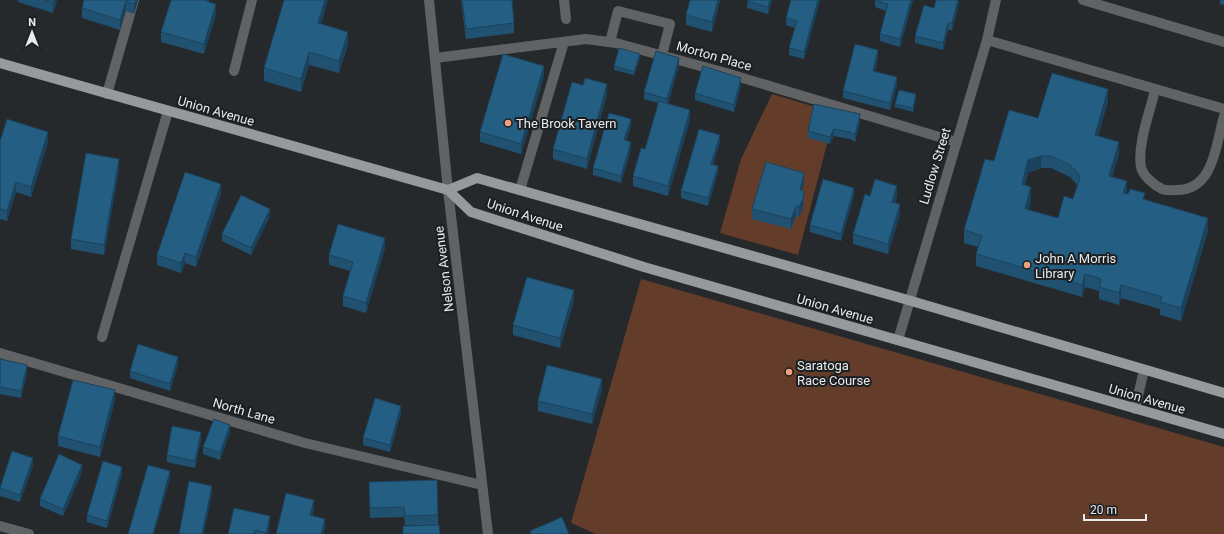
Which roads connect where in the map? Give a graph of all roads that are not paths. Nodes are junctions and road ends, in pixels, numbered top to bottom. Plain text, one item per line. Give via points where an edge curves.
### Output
1 (134, 0) edge
2 (252, 0) edge
3 (429, 0) edge
4 (564, 0) edge
5 (996, 0) edge
6 (1083, 0) edge
7 (566, 19) dead end
8 (987, 40) junction
9 (564, 42) junction
10 (610, 42) junction
11 (1224, 42) edge
12 (662, 55) junction
13 (435, 58) junction
14 (0, 63) edge
15 (234, 71) dead end
16 (1155, 90) junction
17 (107, 94) junction
18 (1224, 109) edge
19 (168, 111) junction
20 (1224, 116) edge
21 (956, 142) junction
22 (448, 190) junction
23 (520, 190) junction
24 (908, 300) junction
25 (102, 337) dead end
26 (898, 340) junction
27 (0, 353) edge
28 (1144, 370) junction
29 (1224, 393) edge
30 (1135, 409) junction
31 (1224, 434) edge
32 (482, 485) junction
33 (0, 526) edge
34 (29, 534) edge
35 (488, 534) edge

1 - 17 street
2 - 15 street
3 - 13 street, Nelson Avenue
4 - 7 street
5 - 8 street, Ludlow Street
6 - 11 street
8 - 16 street
8 - 21 street, Ludlow Street
9 - 10 street, Morton Place via 586,39
9 - 13 street, Morton Place
9 - 23 street
10 - 12 street, Morton Place
10 - 12 street via 618,11 670,24
12 - 21 street, Morton Place
13 - 22 street, Nelson Avenue
14 - 17 main road, Union Avenue
16 - 18 street
16 - 20 street via 1140,154 1142,170 1149,180 1163,190 1184,190 1200,184 1209,171
17 - 19 main road, Union Avenue
19 - 22 main road, Union Avenue
19 - 25 street
21 - 24 street, Ludlow Street
22 - 23 main road, Union Avenue via 477,178
22 - 26 main road, Union Avenue via 471,212 644,267
22 - 32 street, Nelson Avenue
23 - 24 main road, Union Avenue
24 - 26 street, Ludlow Street
24 - 28 main road, Union Avenue
26 - 30 main road, Union Avenue
27 - 32 street, North Lane via 305,443
28 - 29 main road, Union Avenue
28 - 30 street
30 - 31 main road, Union Avenue
32 - 35 street, Nelson Avenue
33 - 34 street

